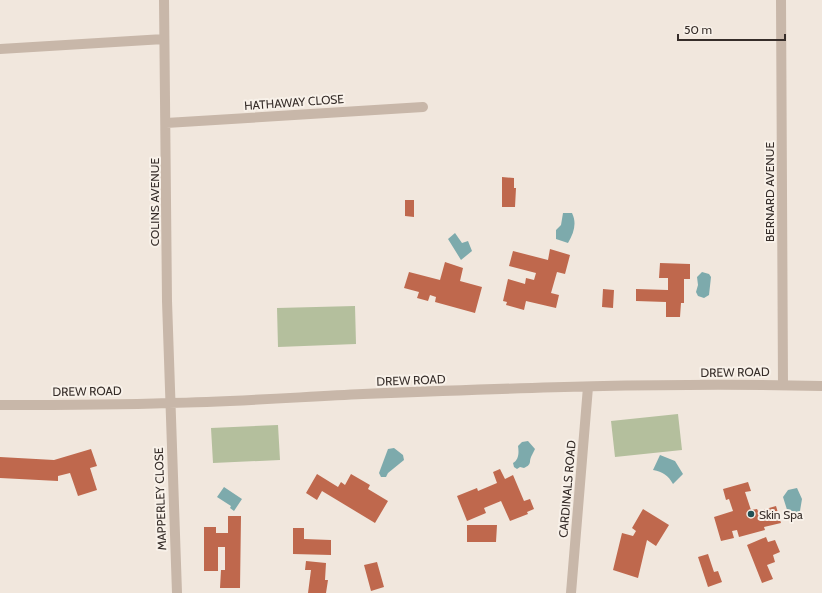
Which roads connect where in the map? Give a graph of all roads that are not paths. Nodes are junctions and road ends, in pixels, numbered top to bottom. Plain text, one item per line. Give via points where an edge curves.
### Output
1 (164, 0) edge
2 (781, 0) edge
3 (164, 39) junction
4 (0, 49) edge
5 (423, 107) dead end
6 (166, 123) junction
7 (783, 384) junction
8 (822, 386) edge
9 (588, 387) junction
10 (170, 404) junction
11 (0, 405) edge
12 (176, 593) edge
13 (571, 593) edge

1 - 3 street, COLINS AVENUE
2 - 7 street, BERNARD AVENUE
3 - 4 street
3 - 6 street, COLINS AVENUE
5 - 6 street, HATHAWAY CLOSE
6 - 10 street, COLINS AVENUE
7 - 8 street, DREW ROAD
7 - 9 street, DREW ROAD
9 - 10 street, DREW ROAD via 362,394
9 - 13 street, CARDINALS ROAD
10 - 11 street, DREW ROAD
10 - 12 street, MAPPERLEY CLOSE

